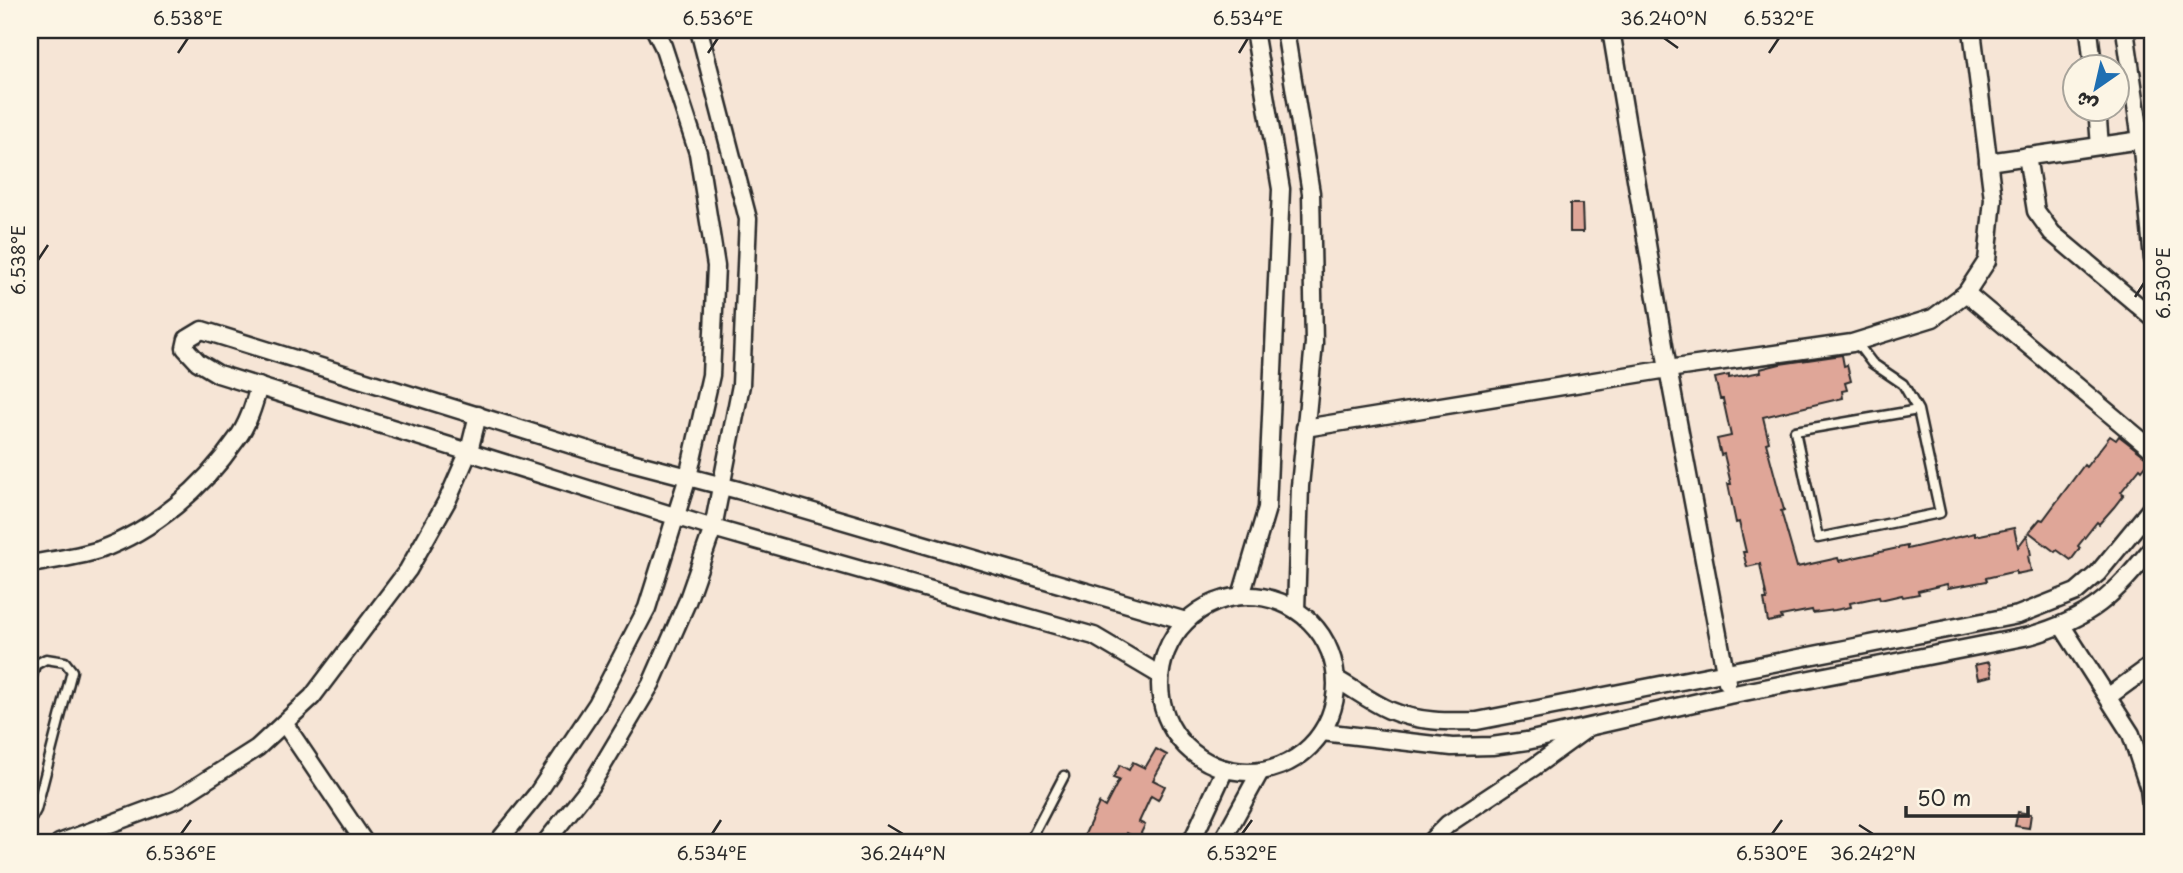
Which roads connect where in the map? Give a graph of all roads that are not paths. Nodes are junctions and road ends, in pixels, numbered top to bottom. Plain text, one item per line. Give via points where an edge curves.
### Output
1 (655, 30) edge
2 (699, 30) edge
3 (1254, 30) edge
4 (1284, 30) edge
5 (1611, 30) edge
6 (1972, 30) edge
7 (2089, 30) edge
8 (2125, 30) edge
9 (2091, 52) edge
10 (2098, 122) edge
11 (2141, 140) junction
12 (2101, 146) junction
13 (2027, 156) junction
14 (1988, 162) junction
15 (2153, 259) edge
16 (1966, 293) junction
17 (2153, 318) edge
18 (1856, 342) junction
19 (1668, 369) junction
20 (259, 386) junction
21 (1918, 410) junction
22 (478, 415) junction
23 (1305, 428) junction
24 (2153, 450) edge
25 (469, 451) junction
26 (688, 477) junction
27 (721, 486) junction
28 (2153, 506) edge
29 (676, 516) junction
30 (713, 528) junction
31 (2153, 549) edge
32 (30, 564) edge
33 (1241, 596) junction
34 (1296, 610) junction
35 (1186, 621) junction
36 (2063, 626) junction
37 (2153, 664) edge
38 (1726, 674) junction
39 (1160, 675) junction
40 (1336, 679) junction
41 (30, 683) edge
42 (1729, 695) junction
43 (2109, 696) junction
44 (284, 723) junction
45 (1593, 724) junction
46 (1322, 732) junction
47 (1224, 769) junction
48 (1260, 772) junction
49 (1064, 776) dead end
50 (30, 821) edge
51 (2153, 823) edge
52 (59, 843) edge
53 (365, 843) edge
54 (497, 843) edge
55 (545, 843) edge
56 (1029, 843) edge
57 (1191, 843) edge
58 (1221, 843) edge
59 (1429, 843) edge

1 - 26 street via 698,153 716,266 711,375
2 - 27 street via 748,219 741,385
3 - 33 street via 1281,189 1267,508
4 - 23 street via 1311,193 1314,343
5 - 19 street
6 - 14 street
7 - 9 street
8 - 11 street
10 - 12 street
11 - 12 street
11 - 15 street
12 - 13 street
13 - 14 street
13 - 17 street via 2036,211 2052,233
14 - 16 street via 1993,199 1987,261
16 - 18 street via 1933,318
16 - 24 street
18 - 19 street
18 - 21 lane via 1872,363 1903,384
19 - 23 street
19 - 38 street
20 - 22 street via 218,374 198,362 185,348 187,339 202,330
20 - 25 street
20 - 32 street via 238,439 197,487 150,525 98,550
21 - 21 lane via 1940,513 1818,538 1795,431
22 - 25 street
22 - 26 street
23 - 34 street
25 - 29 street
25 - 44 street via 408,570 312,697
26 - 27 street
26 - 29 street
27 - 30 street
27 - 35 street
28 - 38 street via 2098,573 2076,592 2048,605
29 - 30 street
29 - 54 street via 647,608 597,704
30 - 39 street via 1094,636
30 - 55 street via 687,603 651,684 591,785
31 - 36 street via 2119,587
33 - 34 street via 1270,598
33 - 35 street via 1211,604
34 - 40 street via 1317,629 1330,652
35 - 39 street via 1168,645
36 - 42 street
36 - 43 street
37 - 43 street
38 - 40 street via 1477,721 1445,722 1389,710
38 - 42 street
39 - 47 street via 1162,706 1175,734 1197,756
40 - 46 street via 1334,707
41 - 50 lane via 35,665 46,659 65,662 72,671
42 - 45 street
43 - 51 street via 2131,734 2149,789
44 - 52 street via 257,748 177,799
44 - 53 street
45 - 46 street via 1492,746 1452,747
45 - 59 street via 1448,824
46 - 48 street via 1306,751 1284,765
47 - 48 street
47 - 57 street
48 - 58 street
49 - 56 lane

